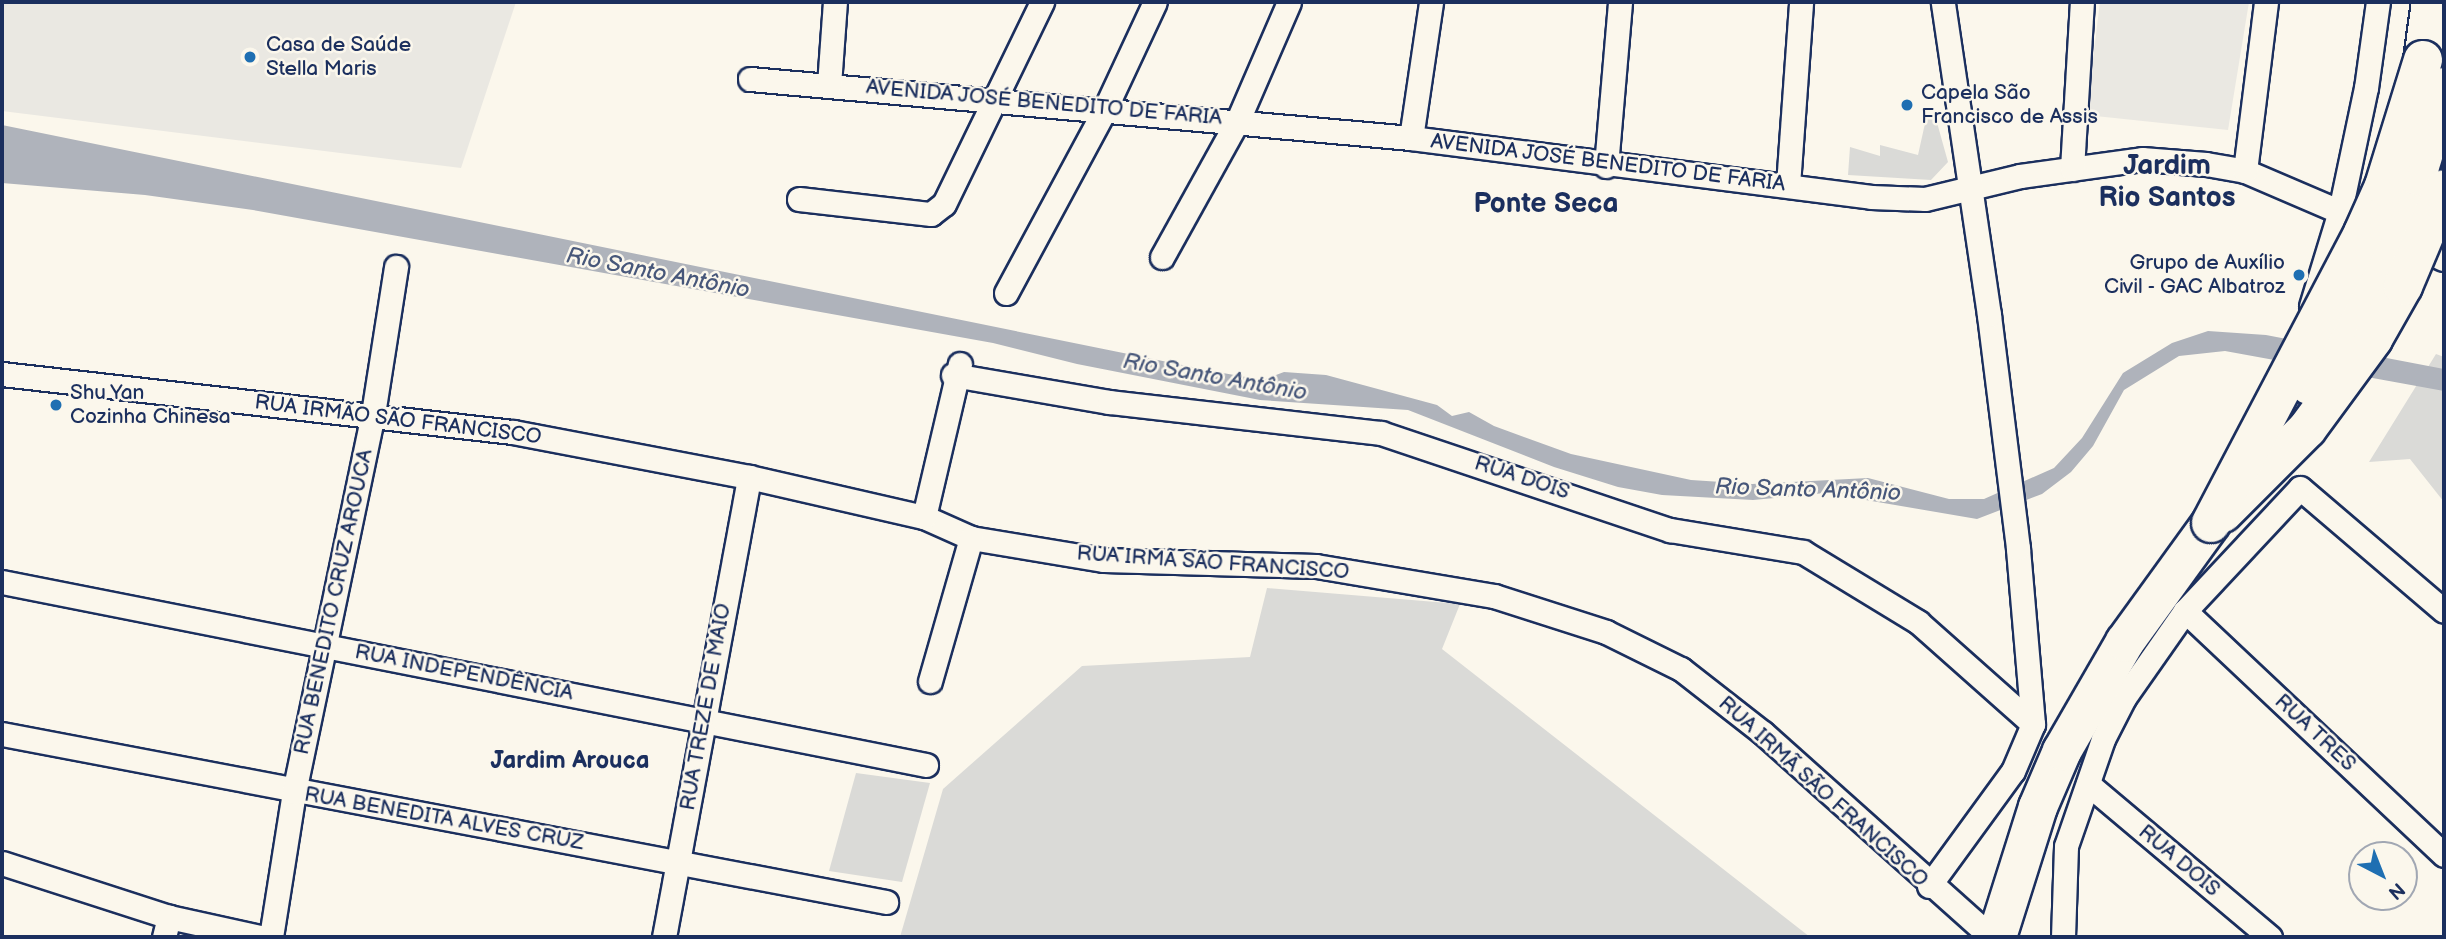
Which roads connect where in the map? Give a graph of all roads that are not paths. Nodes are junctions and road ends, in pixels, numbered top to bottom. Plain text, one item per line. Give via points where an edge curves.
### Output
1 (835, 2) edge
2 (1042, 2) edge
3 (1155, 2) edge
4 (1289, 2) edge
5 (1431, 2) edge
6 (1620, 2) edge
7 (1801, 2) edge
8 (1943, 2) edge
9 (2082, 2) edge
10 (2266, 2) edge
11 (2378, 2) edge
12 (2431, 2) edge
13 (2434, 74) edge
14 (750, 79) dead end
15 (829, 85) junction
16 (998, 98) junction
17 (1105, 109) junction
18 (1238, 120) junction
19 (1411, 138) junction
20 (1606, 166) junction
21 (2072, 169) junction
22 (2245, 171) junction
23 (1788, 185) junction
24 (1970, 188) junction
25 (2444, 189) edge
26 (799, 199) dead end
27 (2340, 211) junction
28 (1162, 257) dead end
29 (2444, 259) edge
30 (396, 267) dead end
31 (1006, 293) dead end
32 (2, 374) edge
33 (373, 414) junction
34 (749, 477) junction
35 (2300, 488) junction
36 (924, 517) junction
37 (2211, 523) junction
38 (971, 538) junction
39 (2, 582) edge
40 (2185, 611) junction
41 (2444, 611) edge
42 (323, 645) junction
43 (930, 681) dead end
44 (702, 718) junction
45 (2033, 723) junction
46 (2, 734) edge
47 (926, 765) dead end
48 (2088, 784) junction
49 (295, 792) junction
50 (2444, 855) edge
51 (678, 861) junction
52 (2, 863) edge
53 (1929, 886) junction
54 (886, 902) dead end
55 (166, 927) edge
56 (260, 937) edge
57 (271, 937) edge
58 (664, 937) edge
59 (1991, 937) edge
60 (1997, 937) edge
61 (2063, 937) edge
62 (2270, 937) edge

1 - 15 street
2 - 16 street
3 - 17 street
4 - 18 street
5 - 19 street
6 - 20 street
7 - 23 street
8 - 24 street
9 - 21 street
10 - 22 street
11 - 27 street via 2366,88
12 - 13 highway
13 - 37 highway, bridge via 2417,176 2366,292 2303,394
14 - 15 street, AVENIDA JOSÉ BENEDITO DE FARIA
15 - 16 street, AVENIDA JOSÉ BENEDITO DE FARIA
16 - 17 street, AVENIDA JOSÉ BENEDITO DE FARIA
16 - 26 street via 944,204 931,214
17 - 18 street, AVENIDA JOSÉ BENEDITO DE FARIA
17 - 31 street
18 - 19 street, AVENIDA JOSÉ BENEDITO DE FARIA
18 - 28 street
19 - 20 street, AVENIDA JOSÉ BENEDITO DE FARIA
20 - 23 street, AVENIDA JOSÉ BENEDITO DE FARIA
21 - 22 street, AVENIDA JOSÉ BENEDITO DE FARIA via 2142,159
21 - 24 street, AVENIDA JOSÉ BENEDITO DE FARIA
22 - 27 street, AVENIDA JOSÉ BENEDITO DE FARIA
23 - 24 street, AVENIDA JOSÉ BENEDITO DE FARIA via 1901,199
24 - 45 street via 2018,548
25 - 37 highway, bridge via 2403,286 2330,401 2269,471
27 - 29 street, AVENIDA JOSÉ BENEDITO DE FARIA
27 - 35 street, bridge via 2290,389 2288,439
30 - 33 street, RUA BENEDITO CRUZ AROUCA
32 - 33 street, RUA IRMÃO SÃO FRANCISCO
33 - 34 street, RUA IRMÃO SÃO FRANCISCO via 513,432
33 - 42 street, RUA BENEDITO CRUZ AROUCA
34 - 36 street, RUA IRMÃ SÃO FRANCISCO
34 - 44 street, RUA TREZE DE MAIO
35 - 40 street
35 - 41 street
36 - 38 street, RUA IRMÃ SÃO FRANCISCO
36 - 45 street, RUA DOIS via 957,369 1136,405 1381,433 1670,530 1803,552 1918,622
37 - 60 highway via 2125,642 2062,751 2030,830
38 - 43 street
38 - 53 street, RUA IRMÃ SÃO FRANCISCO via 1104,560 1316,566 1494,597 1606,632 1681,670 1763,733
39 - 42 street, RUA INDEPENDÊNCIA
40 - 48 street via 2124,698
40 - 50 street, RUA TRES
42 - 44 street, RUA INDEPENDÊNCIA
42 - 49 street, RUA BENEDITO CRUZ AROUCA
44 - 47 street, RUA INDEPENDÊNCIA
44 - 51 street, RUA TREZE DE MAIO
45 - 53 street via 2012,771
46 - 49 street, RUA BENEDITA ALVES CRUZ
48 - 61 street via 2066,846
48 - 62 street, RUA DOIS
49 - 51 street, RUA BENEDITA ALVES CRUZ
49 - 57 street, RUA BENEDITO CRUZ AROUCA
51 - 54 street, RUA BENEDITA ALVES CRUZ
51 - 58 street, RUA TREZE DE MAIO
52 - 55 street
53 - 59 street, RUA IRMÃ SÃO FRANCISCO
55 - 56 street

